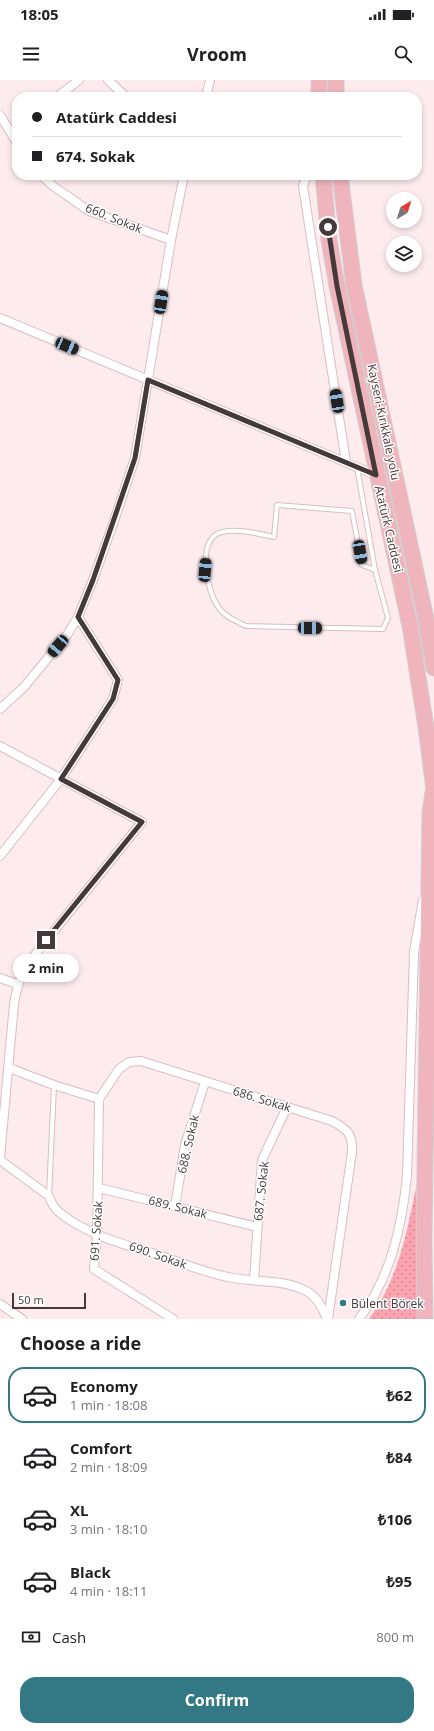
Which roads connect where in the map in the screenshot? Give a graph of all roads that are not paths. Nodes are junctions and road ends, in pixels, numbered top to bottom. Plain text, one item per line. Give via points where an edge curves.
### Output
1 (79, 80) edge
2 (108, 80) edge
3 (210, 80) edge
4 (319, 80) edge
5 (336, 80) edge
6 (63, 92) edge
7 (121, 92) edge
8 (207, 92) edge
9 (319, 92) edge
10 (336, 92) edge
11 (0, 115) edge
12 (12, 129) edge
13 (46, 180) edge
14 (183, 180) edge
15 (305, 180) edge
16 (323, 180) edge
17 (341, 180) edge
18 (171, 240) junction
19 (0, 318) edge
20 (148, 380) junction
21 (346, 462) junction
22 (357, 467) junction
23 (376, 475) junction
24 (375, 570) junction
25 (78, 617) junction
26 (434, 668) edge
27 (0, 709) edge
28 (0, 746) edge
29 (61, 779) junction
30 (434, 786) edge
31 (434, 789) edge
32 (1, 851) edge
33 (429, 880) junction
34 (0, 978) edge
35 (17, 984) junction
36 (9, 1068) junction
37 (205, 1082) junction
38 (54, 1085) junction
39 (99, 1099) junction
40 (287, 1107) junction
41 (0, 1159) edge
42 (99, 1188) junction
43 (49, 1196) junction
44 (175, 1207) junction
45 (257, 1227) junction
46 (98, 1235) junction
47 (254, 1280) junction
48 (0, 1304) edge
49 (426, 1318) edge
50 (22, 1319) edge
51 (173, 1319) edge
52 (327, 1319) edge
53 (359, 1319) edge

1 - 6 street
2 - 7 street
3 - 8 street
4 - 9 highway
5 - 10 highway
11 - 12 street
13 - 18 street, 660. Sokak via 89,211
14 - 18 street
15 - 21 street via 303,186
16 - 23 highway, Atatürk Caddesi via 329,240 337,286
17 - 26 highway, Kayseri-Kırıkkale yolu via 354,285
18 - 20 street
19 - 20 street
20 - 21 street
20 - 25 street via 135,458
21 - 22 street
22 - 23 street
22 - 24 lane
23 - 30 highway, Atatürk Caddesi via 410,626
24 - 24 lane via 388,618 383,629 246,626 230,618 217,606 210,592 205,570 209,542 220,532 235,531 274,537 277,505 352,511 362,565
25 - 27 street via 67,635 24,687
25 - 29 street via 118,680 113,699
28 - 29 street
29 - 32 street
29 - 35 street via 142,822 37,952 24,969
30 - 31 highway, Atatürk Caddesi
30 - 33 highway via 430,812
33 - 49 highway via 424,1240
33 - 53 street via 422,903 414,952 404,1203 398,1234 383,1277
34 - 35 street
35 - 36 street
36 - 38 street
36 - 41 street
37 - 39 street, 686. Sokak via 141,1061 129,1062 119,1069
37 - 40 street, 686. Sokak
37 - 44 street, 688. Sokak via 185,1145
38 - 39 street
38 - 43 lane
39 - 42 street, 691. Sokak
40 - 45 street, 687. Sokak via 262,1160
40 - 52 street, 686. Sokak via 344,1127 353,1144 341,1239
41 - 43 street, 690. Sokak
42 - 44 street, 689. Sokak
42 - 46 street, 691. Sokak
43 - 46 street, 690. Sokak via 59,1213
44 - 45 street, 689. Sokak
45 - 47 street, 687. Sokak
46 - 47 street, 690. Sokak via 218,1276
46 - 51 street, 691. Sokak via 94,1269
47 - 52 street, 690. Sokak via 286,1284 310,1293 324,1309
48 - 50 street

